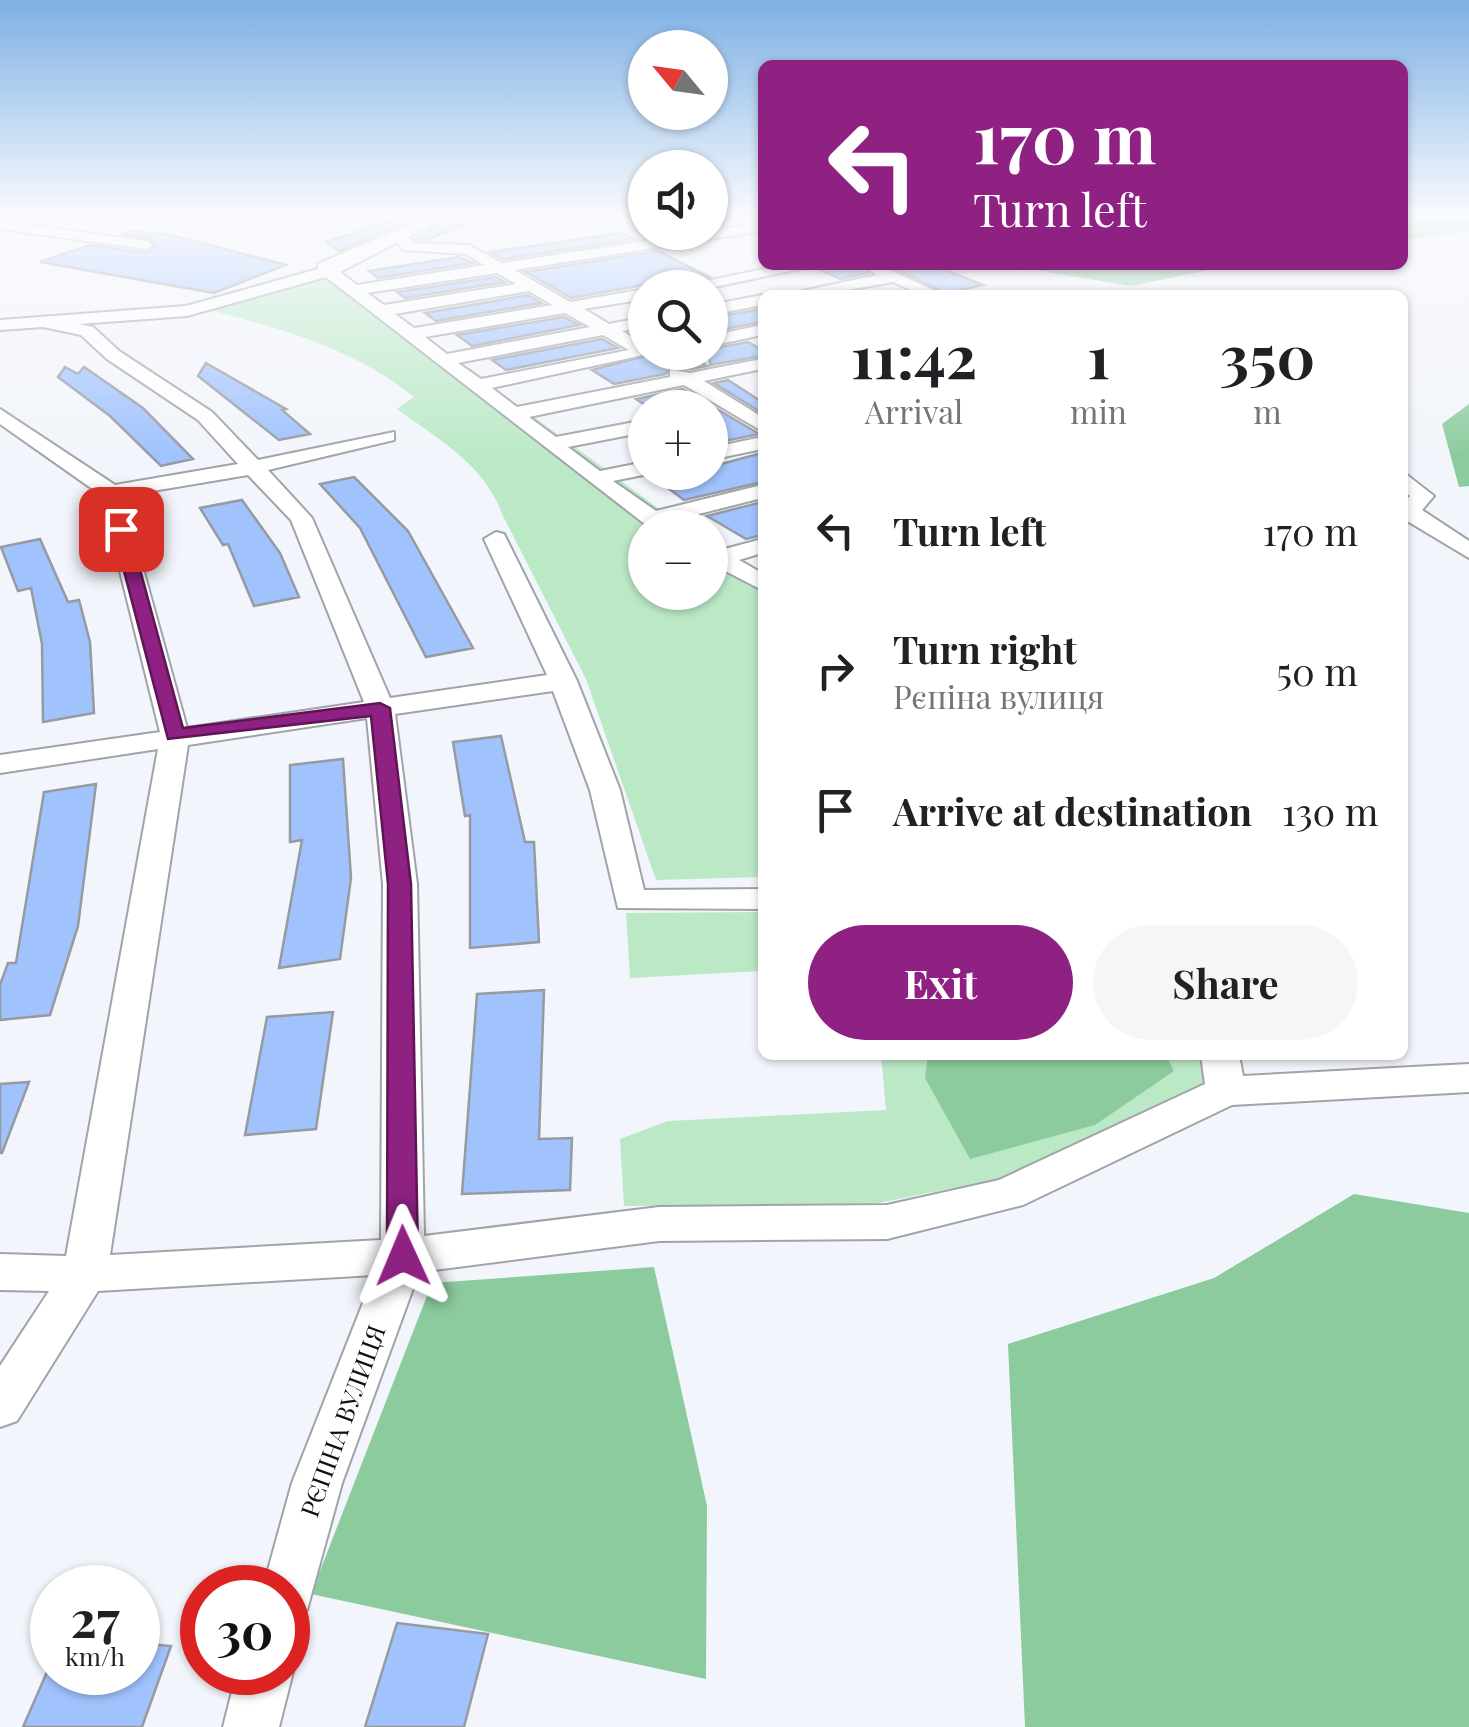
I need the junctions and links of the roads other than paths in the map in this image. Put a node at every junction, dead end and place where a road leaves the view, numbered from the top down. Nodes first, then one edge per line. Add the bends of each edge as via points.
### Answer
1 (238, 297) edge
2 (362, 297) edge
3 (465, 297) edge
4 (552, 297) edge
5 (628, 297) edge
6 (758, 301) edge
7 (568, 307) junction
8 (728, 307) edge
9 (380, 311) junction
10 (44, 322) junction
11 (0, 325) edge
12 (628, 325) edge
13 (605, 329) junction
14 (758, 331) edge
15 (410, 334) junction
16 (728, 337) edge
17 (628, 342) edge
18 (628, 356) edge
19 (443, 360) junction
20 (758, 365) edge
21 (671, 370) edge
22 (686, 380) junction
23 (476, 386) junction
24 (758, 403) edge
25 (733, 409) junction
26 (728, 410) edge
27 (0, 414) edge
28 (513, 414) junction
29 (758, 423) edge
30 (628, 429) edge
31 (386, 436) dead end
32 (551, 444) junction
33 (758, 444) edge
34 (728, 450) edge
35 (250, 468) junction
36 (628, 471) edge
37 (596, 478) junction
38 (1408, 482) edge
39 (111, 492) junction
40 (758, 493) edge
41 (1408, 509) edge
42 (640, 510) edge
43 (704, 510) edge
44 (1408, 514) edge
45 (496, 539) dead end
46 (758, 547) edge
47 (1469, 551) edge
48 (728, 552) edge
49 (728, 563) edge
50 (758, 581) edge
51 (562, 681) junction
52 (380, 708) junction
53 (175, 735) junction
54 (0, 764) edge
55 (758, 899) edge
56 (1223, 1073) edge
57 (1469, 1078) edge
58 (403, 1256) junction
59 (0, 1272) edge
60 (86, 1274) junction
61 (0, 1406) edge
62 (295, 1565) edge
63 (259, 1695) edge
64 (250, 1727) edge

1 - 10 street via 187,311
2 - 9 street
3 - 9 street
4 - 7 street
5 - 7 street
6 - 8 street
7 - 13 street
7 - 15 street
9 - 15 street
10 - 11 street
10 - 35 street, РЄПІНА ВУЛИЦЯ via 87,332 205,416
12 - 13 street
13 - 17 street
13 - 19 street
14 - 16 street
15 - 19 street
18 - 23 street
19 - 23 street
20 - 22 street
21 - 22 street
22 - 25 street
22 - 28 street
23 - 28 street
24 - 25 street
25 - 26 street
25 - 29 street
27 - 39 street
28 - 32 street
30 - 32 street
31 - 35 street
32 - 37 street
33 - 34 street
35 - 39 street
35 - 52 street, РЄПІНА ВУЛИЦЯ via 302,518
36 - 37 street
37 - 42 street
38 - 41 street via 1423,496
39 - 53 street
40 - 43 street
44 - 47 street
45 - 51 street
46 - 48 street
49 - 50 street
51 - 52 street
51 - 55 street via 605,790 630,900
52 - 53 street
52 - 58 street, РЄПІНА ВУЛИЦЯ via 400,884
53 - 54 street
53 - 60 street
56 - 57 street
56 - 58 street via 1008,1194 886,1222 659,1224
58 - 60 street
58 - 62 street, РЄПІНА ВУЛИЦЯ via 317,1483
59 - 60 street
60 - 61 street
63 - 64 street

